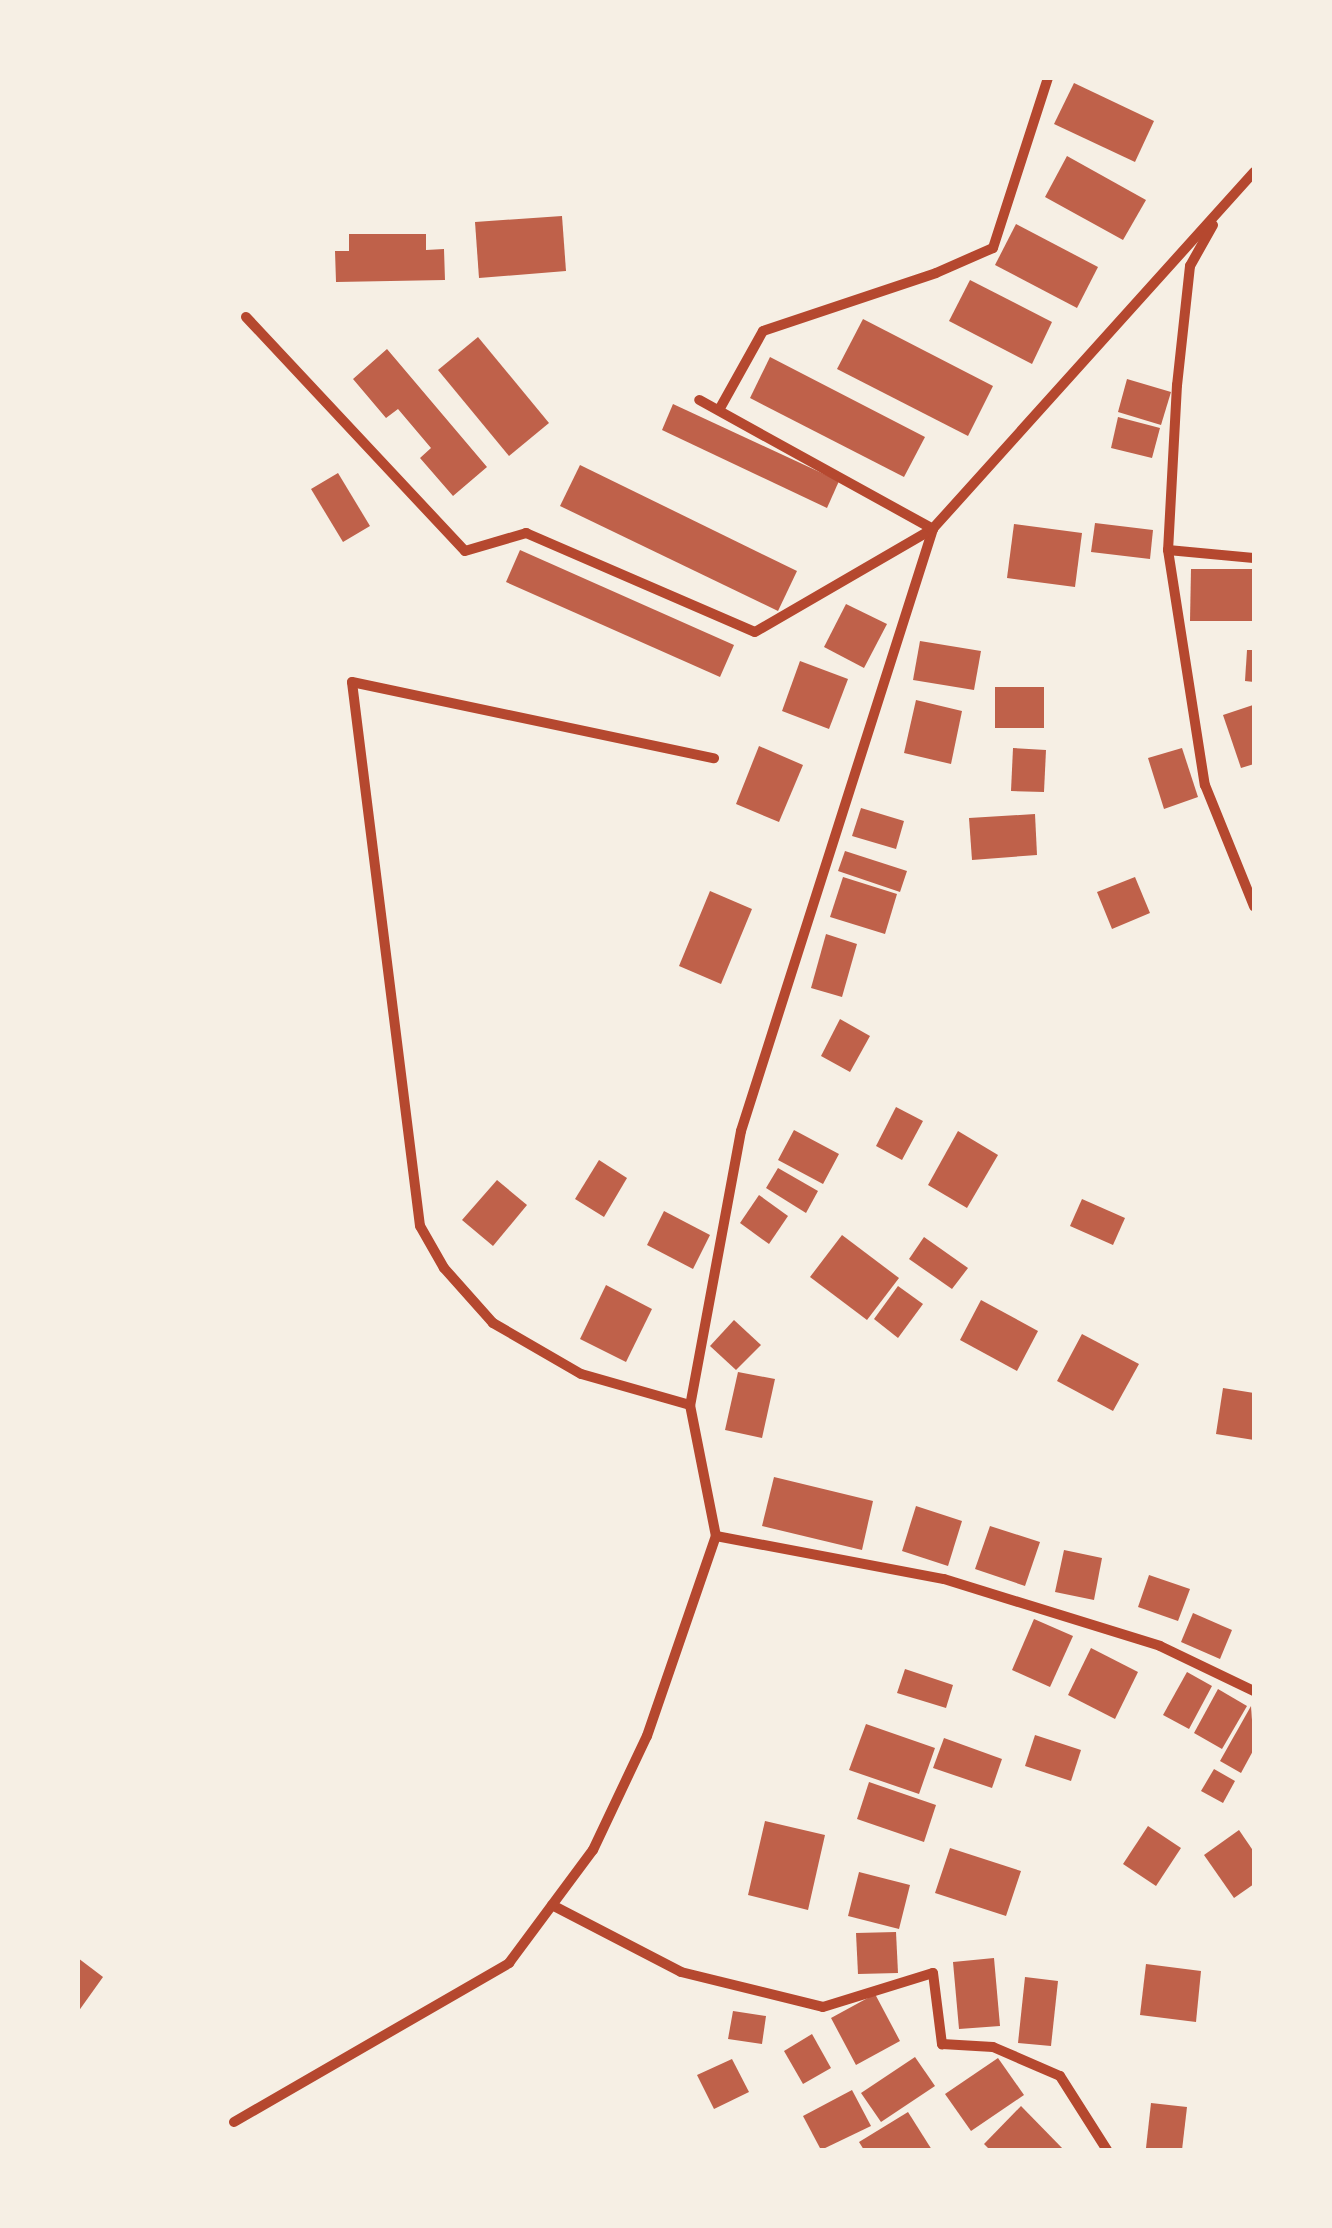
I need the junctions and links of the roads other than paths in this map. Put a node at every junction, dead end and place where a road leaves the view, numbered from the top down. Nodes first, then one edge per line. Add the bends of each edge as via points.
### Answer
1 (1048, 78) edge
2 (1254, 172) edge
3 (1224, 206) junction
4 (246, 318) dead end
5 (699, 400) dead end
6 (719, 410) junction
7 (933, 530) junction
8 (1168, 550) junction
9 (1254, 558) edge
10 (714, 758) dead end
11 (1254, 906) edge
12 (690, 1405) junction
13 (716, 1536) junction
14 (1254, 1691) edge
15 (552, 1905) junction
16 (234, 2122) dead end
17 (1108, 2150) edge

1 - 6 street via 993,248 763,331
2 - 3 street
3 - 7 street
3 - 8 street via 1190,266
4 - 7 street via 465,551 526,533 755,632
5 - 6 street
6 - 7 street
7 - 12 street via 741,1131
8 - 9 street
8 - 11 street via 1205,785
10 - 12 street via 352,682 420,1226 444,1268 493,1323 581,1374
12 - 13 street
13 - 14 street via 944,1579 1160,1646
13 - 15 street via 647,1736 593,1850
15 - 16 street via 510,1963
15 - 17 street via 681,1972 823,2008 933,1973 942,2044 993,2046 1060,2076

